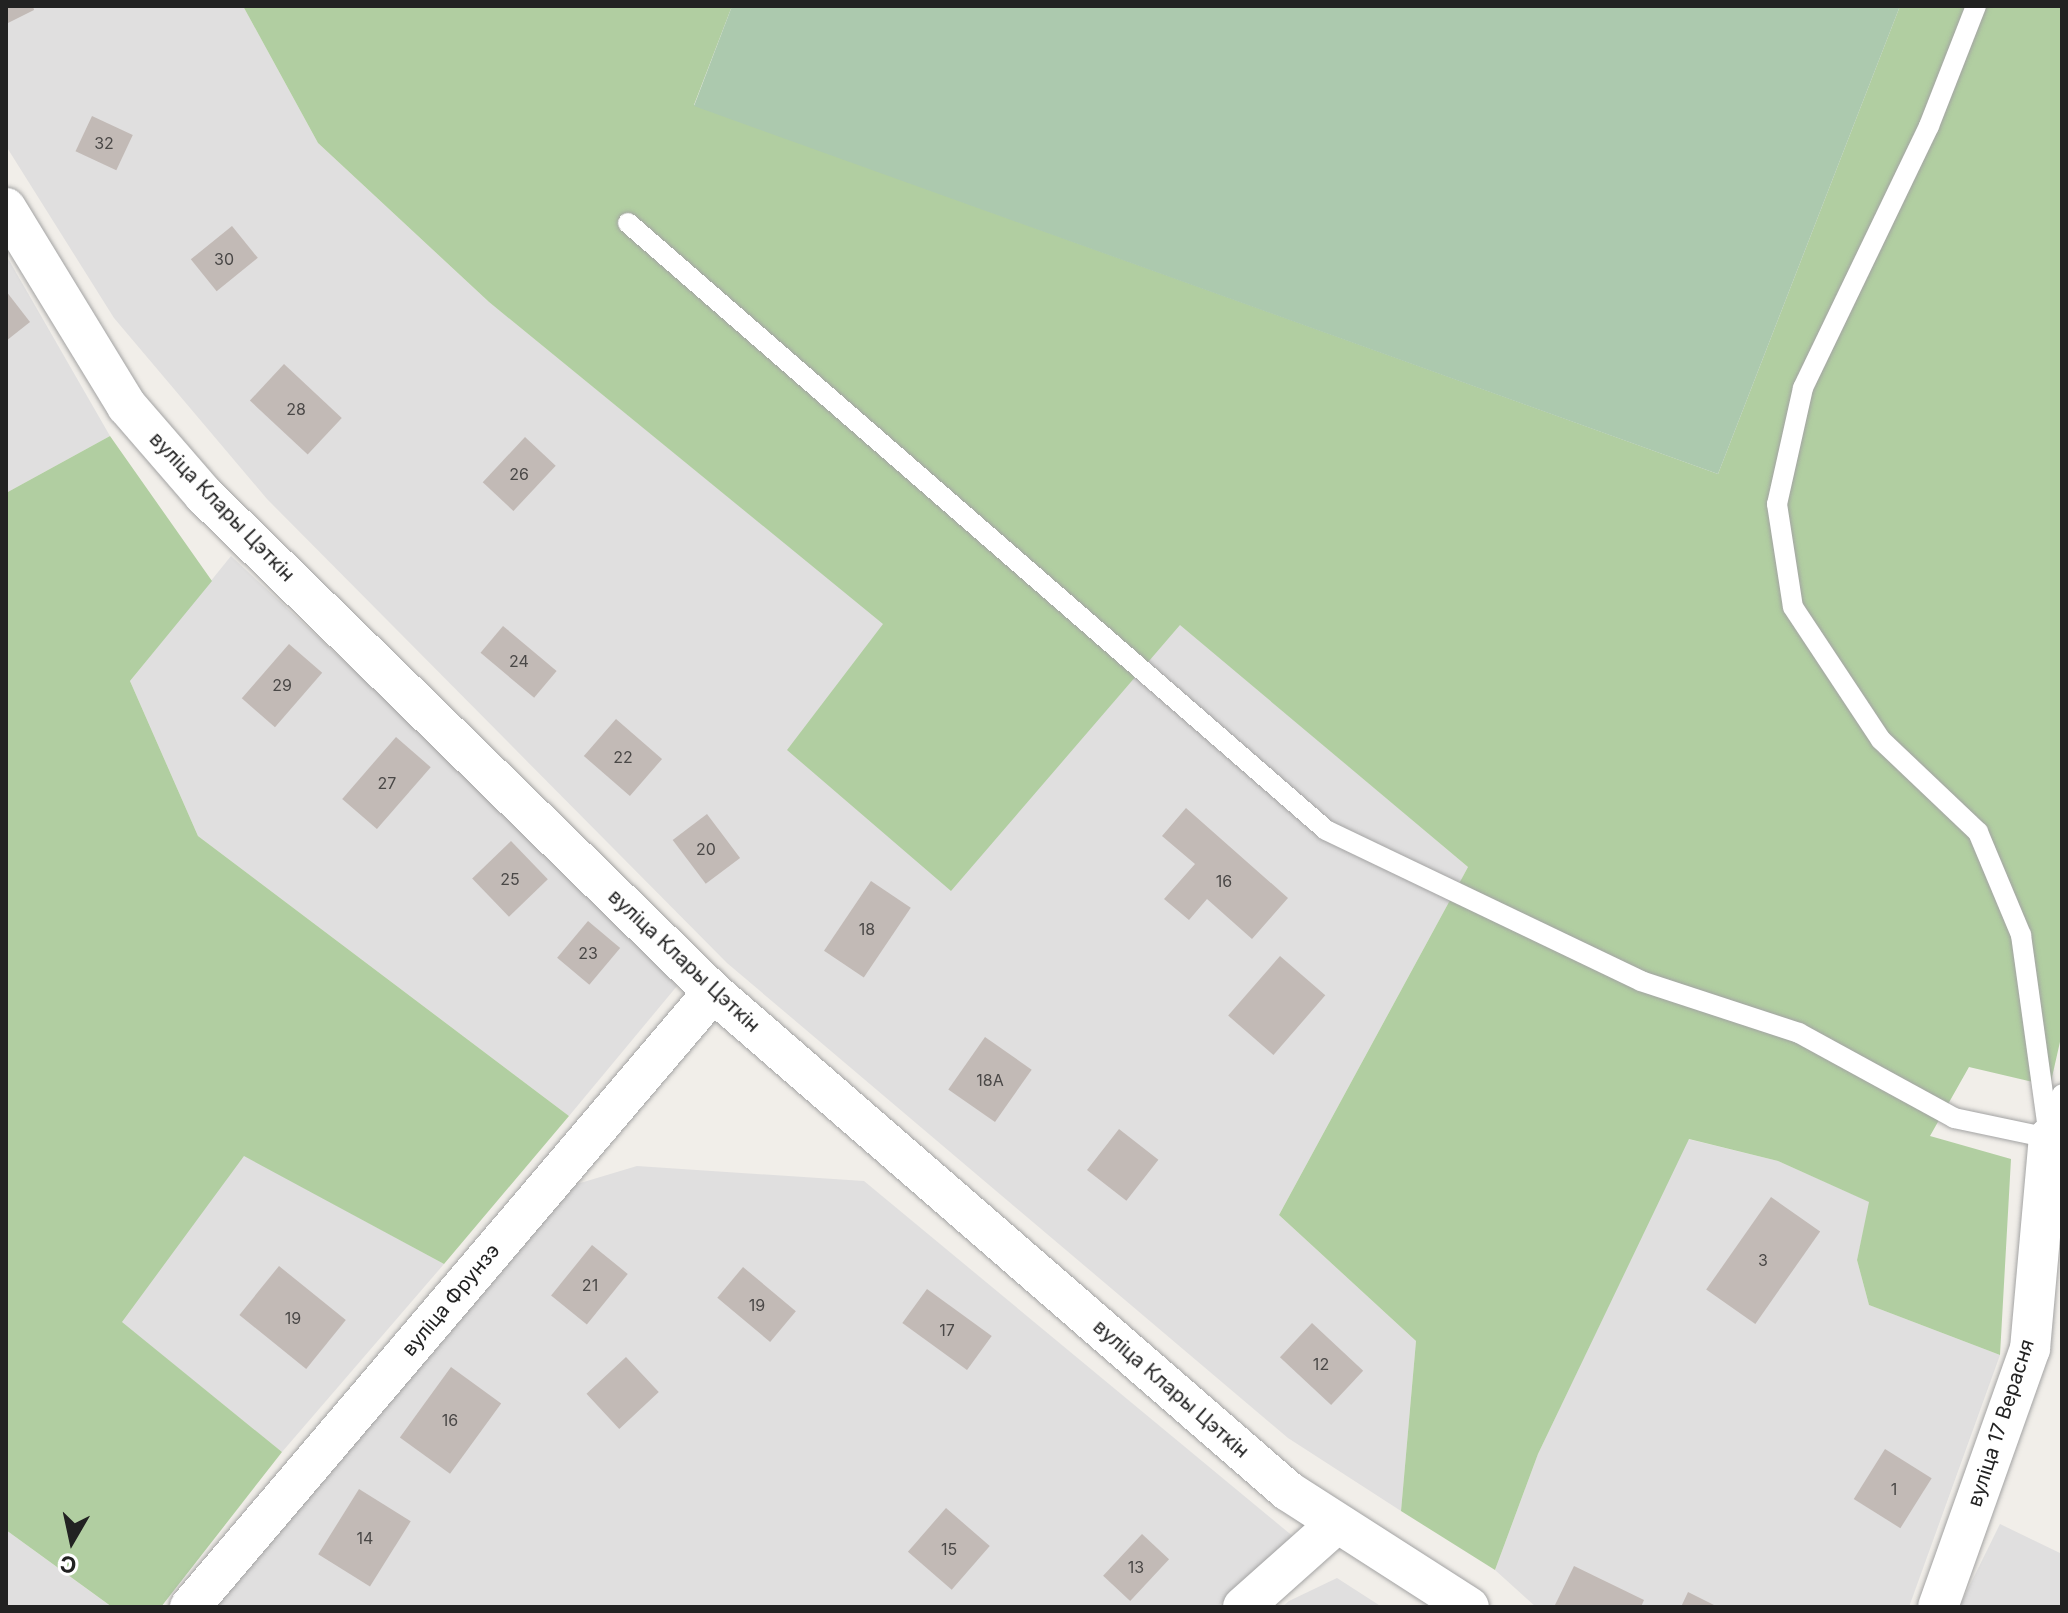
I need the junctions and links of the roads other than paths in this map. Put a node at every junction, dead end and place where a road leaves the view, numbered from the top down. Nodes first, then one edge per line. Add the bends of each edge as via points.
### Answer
1 (1976, 6) edge
2 (6, 208) edge
3 (628, 223) dead end
4 (713, 992) junction
5 (2062, 1095) edge
6 (2056, 1141) edge
7 (1335, 1525) junction
8 (190, 1607) edge
9 (1243, 1607) edge
10 (1469, 1607) edge
11 (1938, 1607) edge

1 - 6 lane via 1929,126 1803,388 1777,504 1793,607 1881,740 1978,832 2021,935
2 - 4 street, вуліца Клары Цэткін via 127,406 204,495
3 - 6 lane via 1326,830 1641,981 1799,1033 1954,1118
4 - 7 street, вуліца Клары Цэткін via 1288,1491
4 - 8 street, вуліца Фрунзэ
5 - 6 lane
6 - 11 street, вуліца 17 Верасня via 2030,1349
7 - 9 street
7 - 10 street, вуліца Клары Цэткін

